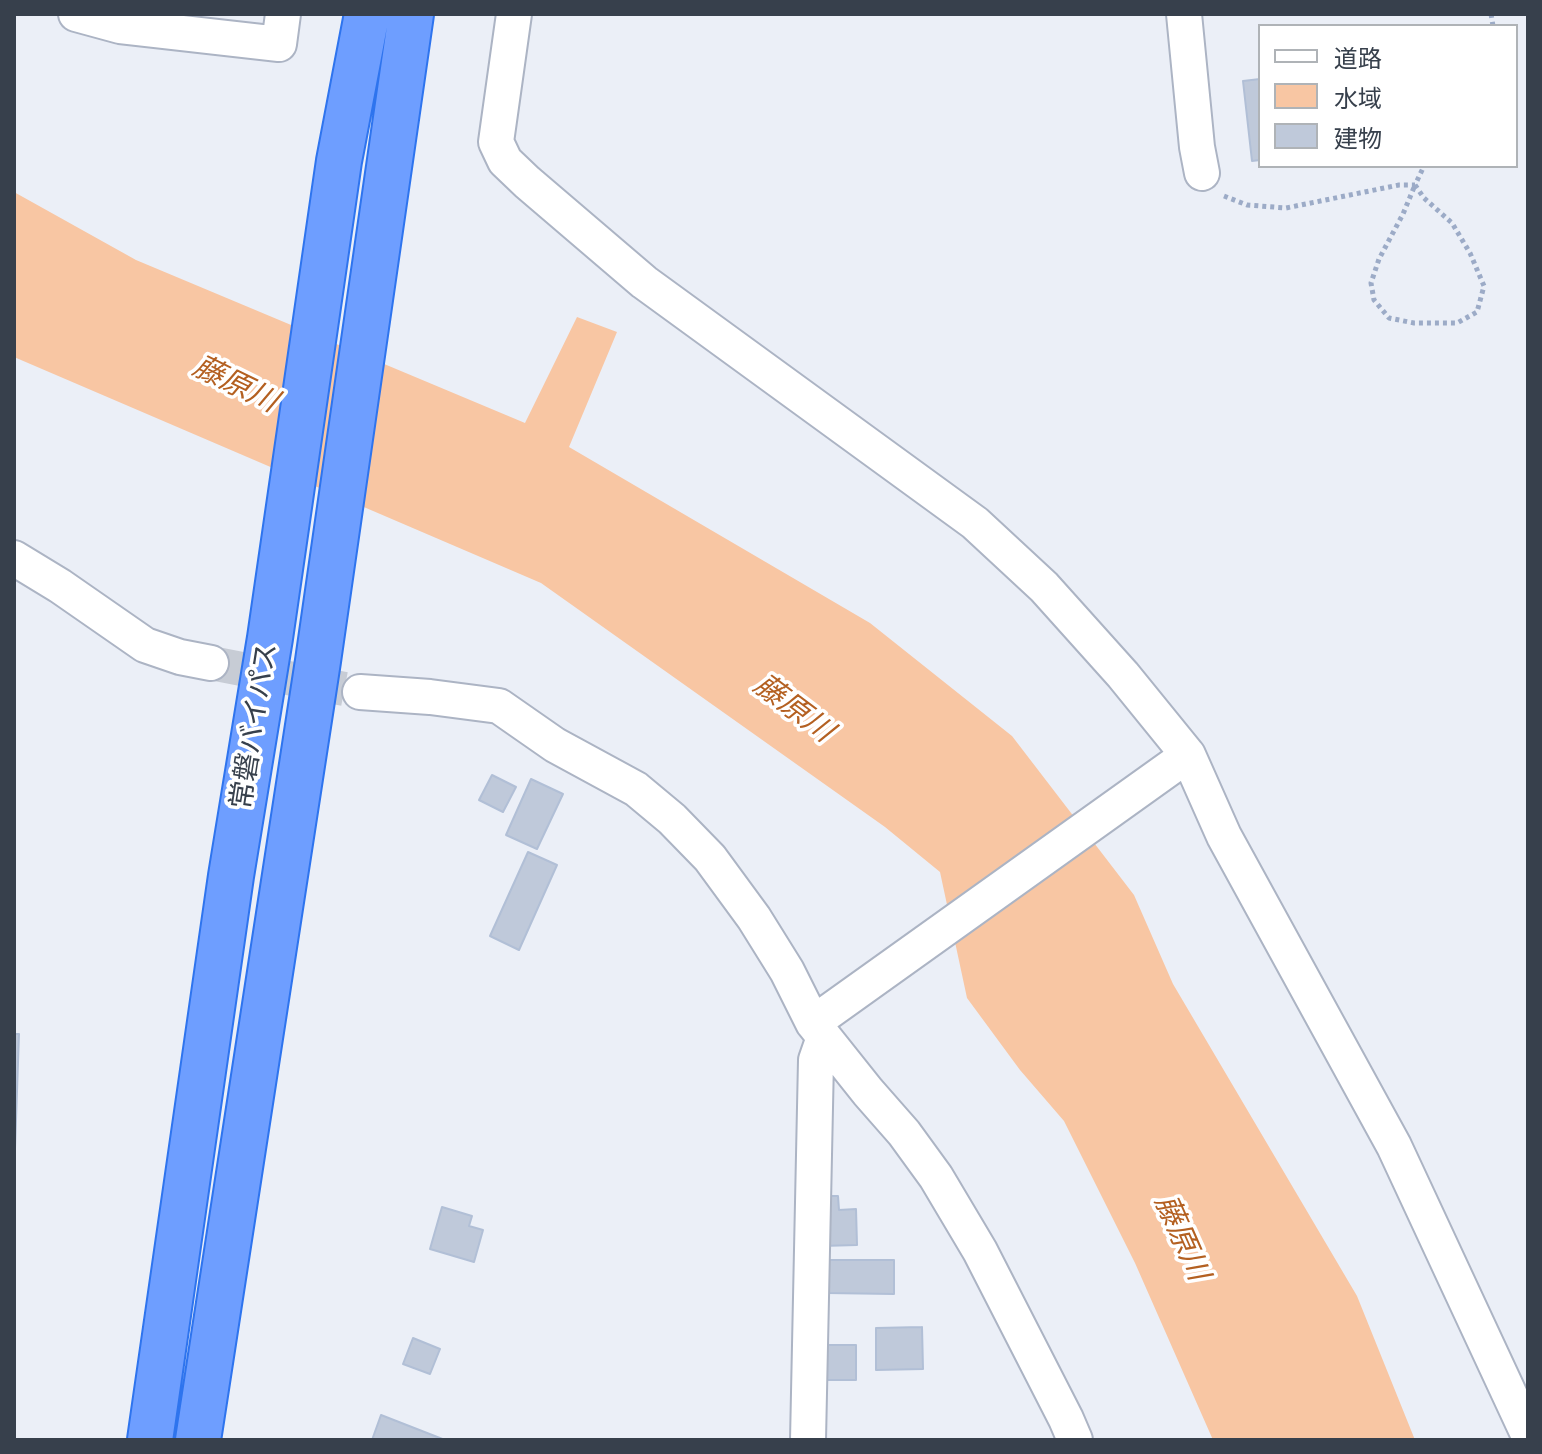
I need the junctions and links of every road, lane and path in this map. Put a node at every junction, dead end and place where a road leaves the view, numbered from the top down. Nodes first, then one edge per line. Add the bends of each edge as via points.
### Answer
1 (76, 14) edge
2 (283, 14) edge
3 (367, 14) edge
4 (411, 14) edge
5 (514, 14) edge
6 (1184, 14) edge
7 (1423, 168) edge
8 (1202, 173) joint
9 (1415, 185) junction
10 (14, 558) edge
11 (211, 663) tunnel mouth
12 (360, 692) tunnel mouth
13 (1188, 755) junction
14 (819, 1030) junction
15 (1528, 1434) edge
16 (150, 1440) edge
17 (198, 1440) edge
18 (808, 1440) edge
19 (1075, 1440) edge

1 - 2 street via 120,26 279,44
3 - 16 highway, 常磐バイパス via 339,161
4 - 17 highway, 常磐バイパス
5 - 13 street via 496,142 505,161 644,282 975,523 1044,587
6 - 8 street
7 - 9 path
8 - 9 path via 1218,194 1247,205 1286,208
9 - 9 path via 1452,223 1484,286 1477,312 1457,323 1389,318 1374,300 1371,283 1379,259
10 - 11 street via 145,645
12 - 14 street via 499,706 555,745 636,789 710,858 771,944
13 - 14 street
13 - 15 street via 1224,836 1394,1146
14 - 18 street
14 - 19 street via 936,1177 980,1251

